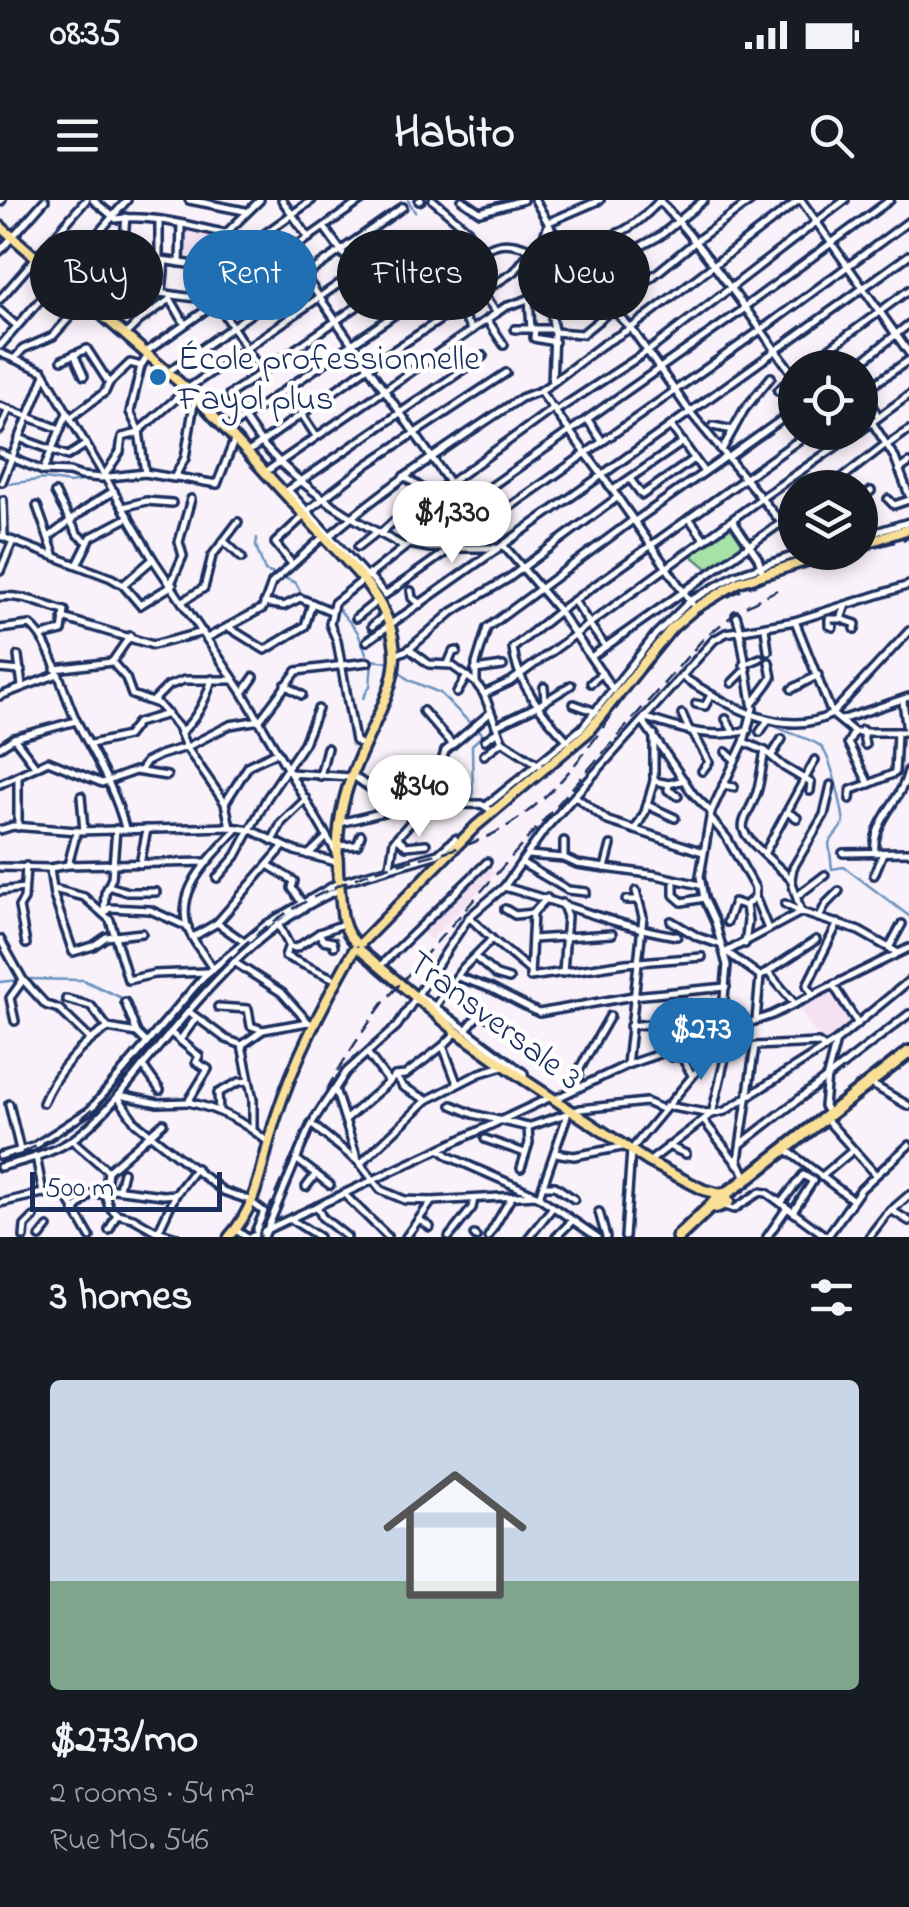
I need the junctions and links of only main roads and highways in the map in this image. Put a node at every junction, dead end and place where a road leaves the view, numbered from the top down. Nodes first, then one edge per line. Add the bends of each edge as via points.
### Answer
1 (0, 226) edge
2 (909, 526) edge
3 (878, 535) edge
4 (778, 564) edge
5 (778, 570) edge
6 (357, 946) junction
7 (907, 1058) edge
8 (828, 1117) junction
9 (748, 1181) junction
10 (720, 1201) junction
11 (240, 1236) edge
12 (681, 1237) edge

1 - 6 main road, Transversale 3 via 191,392 366,576 387,614 396,654 389,693 351,776 336,853 343,924
2 - 3 main road
4 - 6 main road via 691,602 570,743 487,807
5 - 6 main road via 739,582 672,628 587,733 476,826
6 - 10 main road, Transversale 3 via 570,1114
6 - 11 main road via 291,1085
6 - 11 main road via 311,1023
7 - 8 highway
7 - 8 highway
8 - 9 highway
8 - 9 highway
9 - 10 highway
10 - 12 highway

